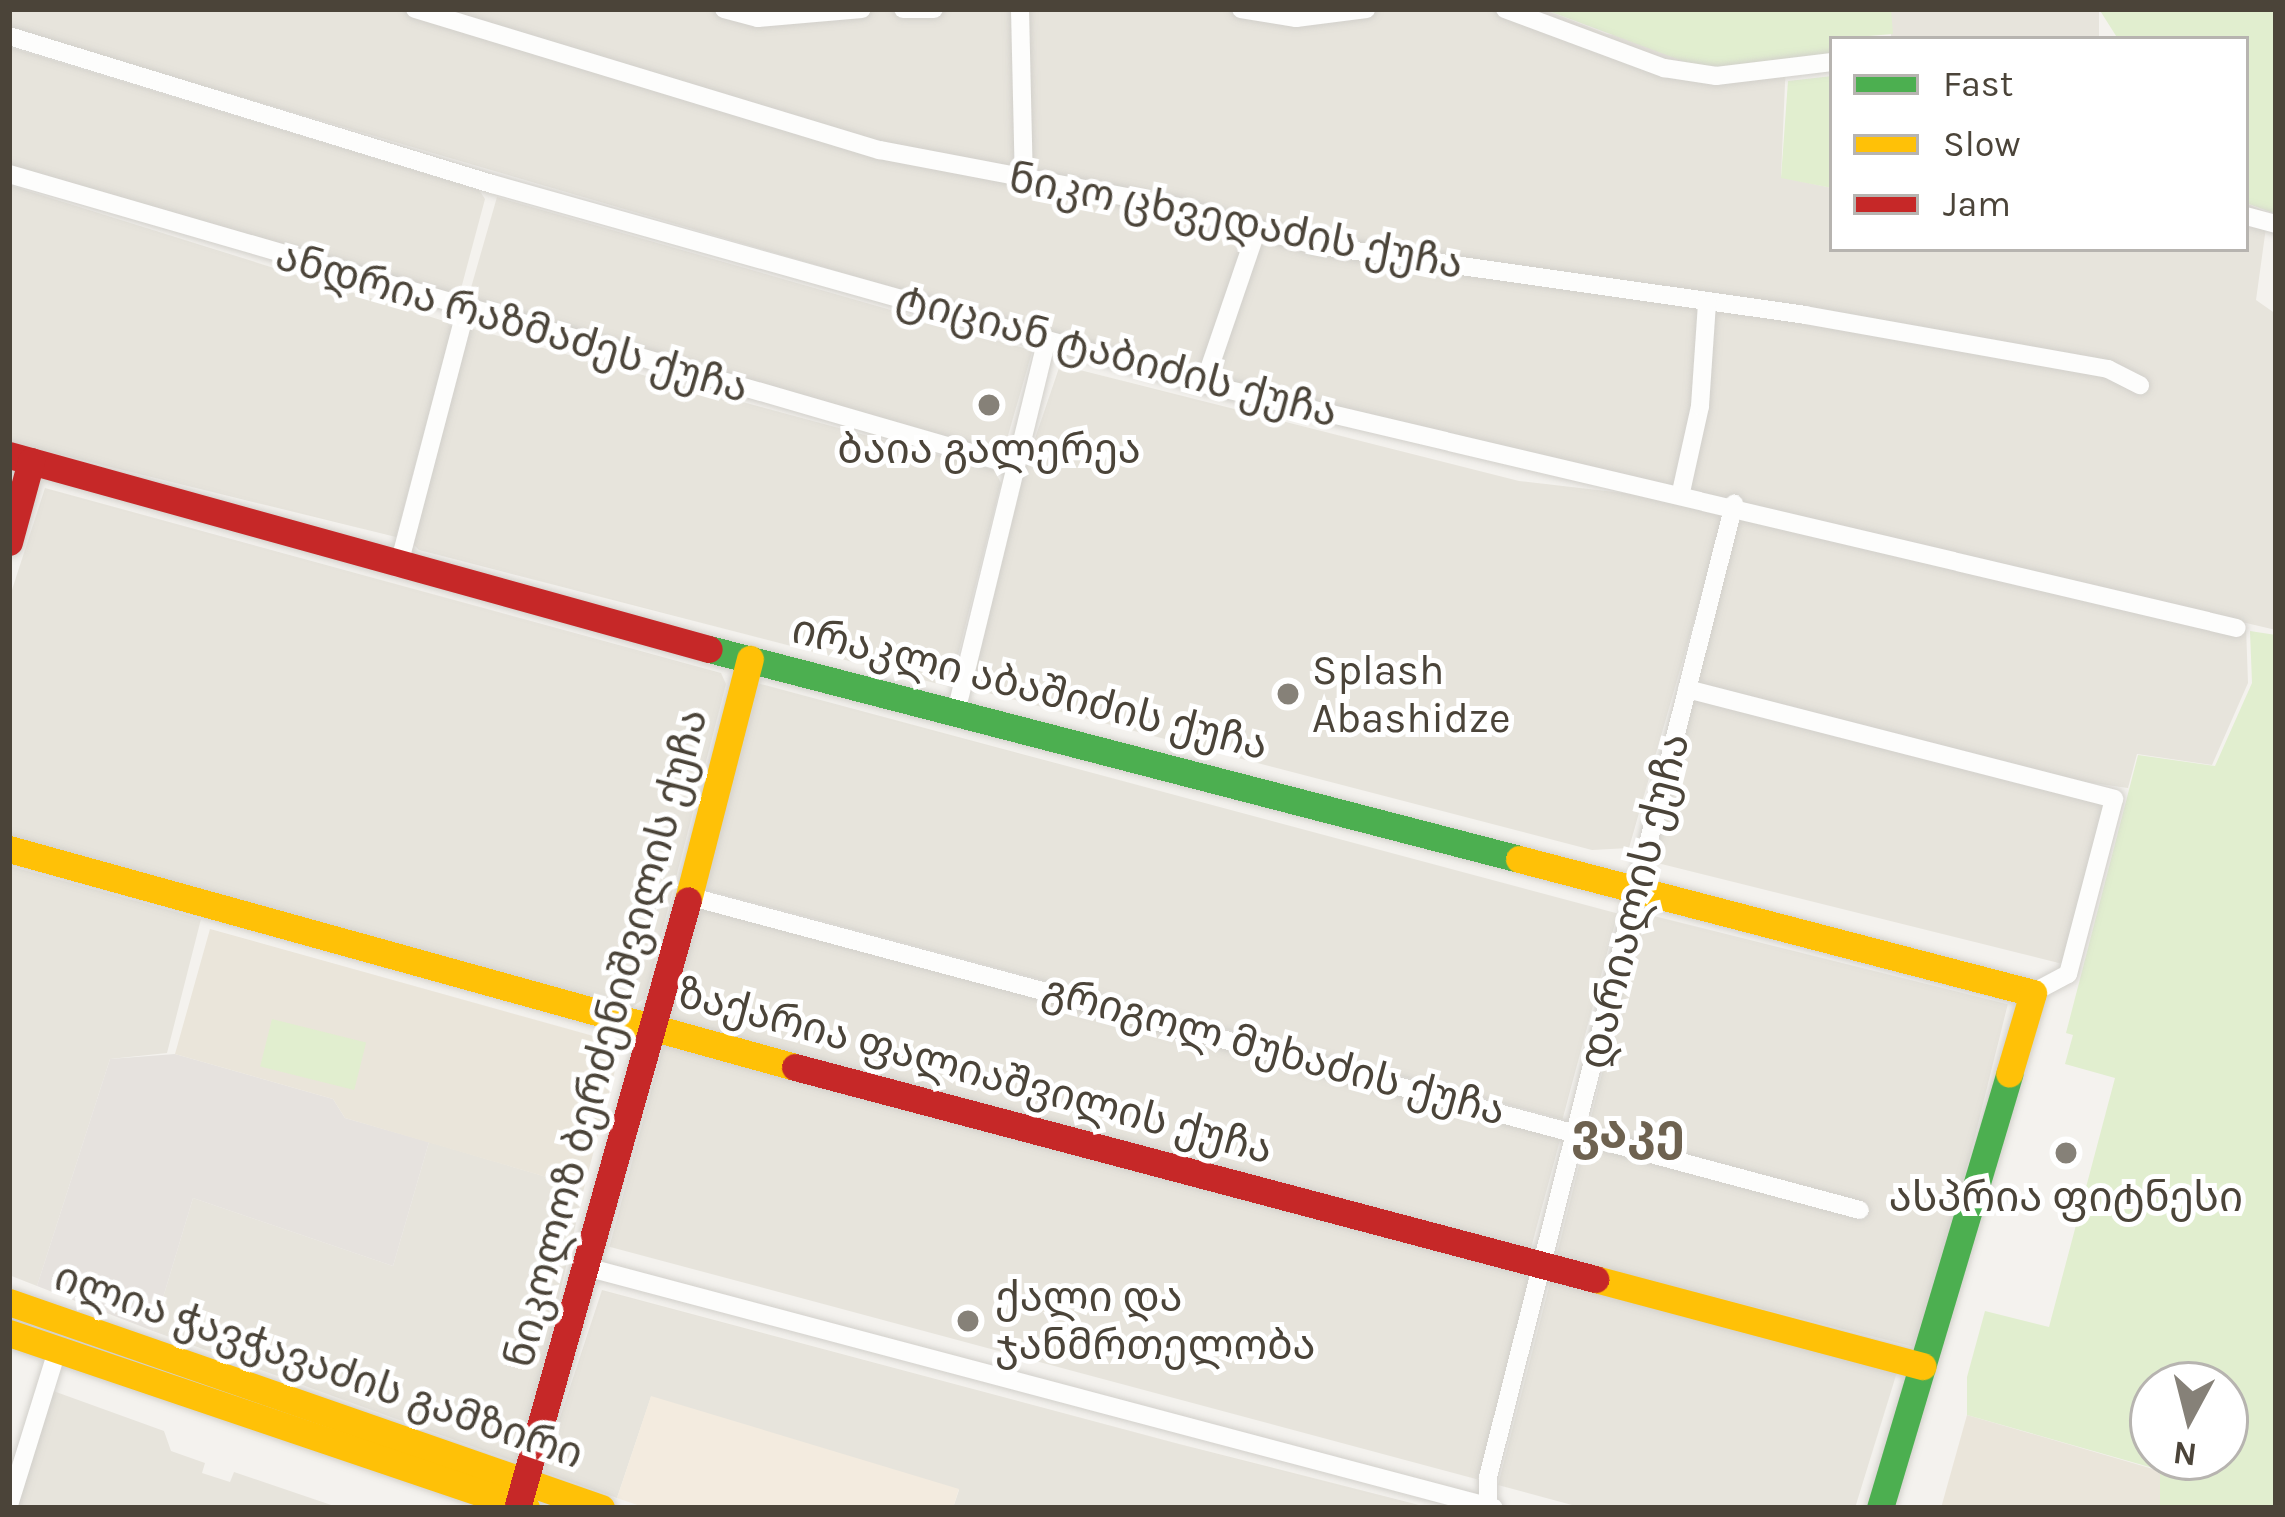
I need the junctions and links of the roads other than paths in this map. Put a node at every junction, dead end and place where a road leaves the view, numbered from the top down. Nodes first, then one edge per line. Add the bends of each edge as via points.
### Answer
1 (415, 9) edge
2 (724, 9) edge
3 (862, 9) edge
4 (903, 9) edge
5 (934, 9) edge
6 (1020, 9) edge
7 (1241, 9) edge
8 (1366, 9) edge
9 (1505, 9) edge
10 (9, 36) edge
11 (1829, 62) edge
12 (9, 174) edge
13 (1024, 181) junction
14 (1257, 229) junction
15 (1707, 302) junction
16 (465, 312) junction
17 (1047, 340) junction
18 (1204, 384) junction
19 (2140, 385) dead end
20 (20, 458) edge
21 (1016, 466) junction
22 (1681, 492) junction
23 (1734, 504) junction
24 (9, 542) edge
25 (398, 568) junction
26 (2237, 628) dead end
27 (750, 659) junction
28 (1687, 689) junction
29 (956, 712) junction
30 (9, 849) edge
31 (1635, 887) junction
32 (688, 896) junction
33 (2033, 993) junction
34 (655, 1029) junction
35 (1578, 1130) junction
36 (1860, 1210) dead end
37 (586, 1267) junction
38 (1545, 1268) junction
39 (9, 1302) edge
40 (9, 1333) edge
41 (58, 1348) junction
42 (1923, 1366) junction
43 (524, 1499) edge
44 (9, 1505) edge
45 (1882, 1507) edge
46 (601, 1508) edge
47 (1490, 1508) edge

1 - 13 street, ნიკო ცხვედაძის ქუჩა via 880,150
2 - 3 street via 758,18
4 - 5 street
6 - 13 street
7 - 8 street via 1296,18
9 - 11 street via 1699,74
10 - 17 street, ტიციან ტაბიძის ქუჩა via 471,178
12 - 16 street, ანდრია რაზმაძეს ქუჩა
13 - 14 street, ნიკო ცხვედაძის ქუჩა via 1178,206
14 - 15 street, ნიკო ცხვედაძის ქუჩა via 1314,245
14 - 18 street
15 - 19 street, ნიკო ცხვედაძის ქუჩა via 2108,369
15 - 22 street via 1700,406
16 - 21 street, ანდრია რაზმაძეს ქუჩა
16 - 25 street
17 - 18 street, ტიციან ტაბიძის ქუჩა
17 - 21 street
18 - 22 street, ტიციან ტაბიძის ქუჩა
20 - 24 street
20 - 25 street, ირაკლი აბაშიძის ქუჩა
21 - 29 street
22 - 23 street, ტიციან ტაბიძის ქუჩა
23 - 26 street, ტიციან ტაბიძის ქუჩა
23 - 28 street, დარიალის ქუჩა
25 - 27 street, ირაკლი აბაშიძის ქუჩა
27 - 29 street, ირაკლი აბაშიძის ქუჩა
27 - 32 street, ნიკოლოზ ბერძენიშვილის ქუჩა
28 - 31 street, დარიალის ქუჩა
28 - 33 street via 2114,799 2068,974
29 - 31 street, ირაკლი აბაშიძის ქუჩა
30 - 34 street, ზაქარია ფალიაშვილის ქუჩა
31 - 33 street, ირაკლი აბაშიძის ქუჩა
31 - 35 street, დარიალის ქუჩა
32 - 34 street, ნიკოლოზ ბერძენიშვილის ქუჩა
32 - 35 street, გრიგოლ მუხაძის ქუჩა
33 - 42 street
34 - 37 street, ნიკოლოზ ბერძენიშვილის ქუჩა
34 - 38 street, ზაქარია ფალიაშვილის ქუჩა
35 - 36 street, გრიგოლ მუხაძის ქუჩა
35 - 38 street, დარიალის ქუჩა
37 - 43 street, ნიკოლოზ ბერძენიშვილის ქუჩა
37 - 47 street
38 - 42 street, ზაქარია ფალიაშვილის ქუჩა
38 - 47 street, დარიალის ქუჩა via 1488,1477
39 - 43 street, ილია ჭავჭავაძის გამზირი
40 - 41 street, ილია ჭავჭავაძის გამზირი
41 - 43 street, ილია ჭავჭავაძის გამზირი
41 - 44 street
42 - 45 street
43 - 46 street, ილია ჭავჭავაძის გამზირი

